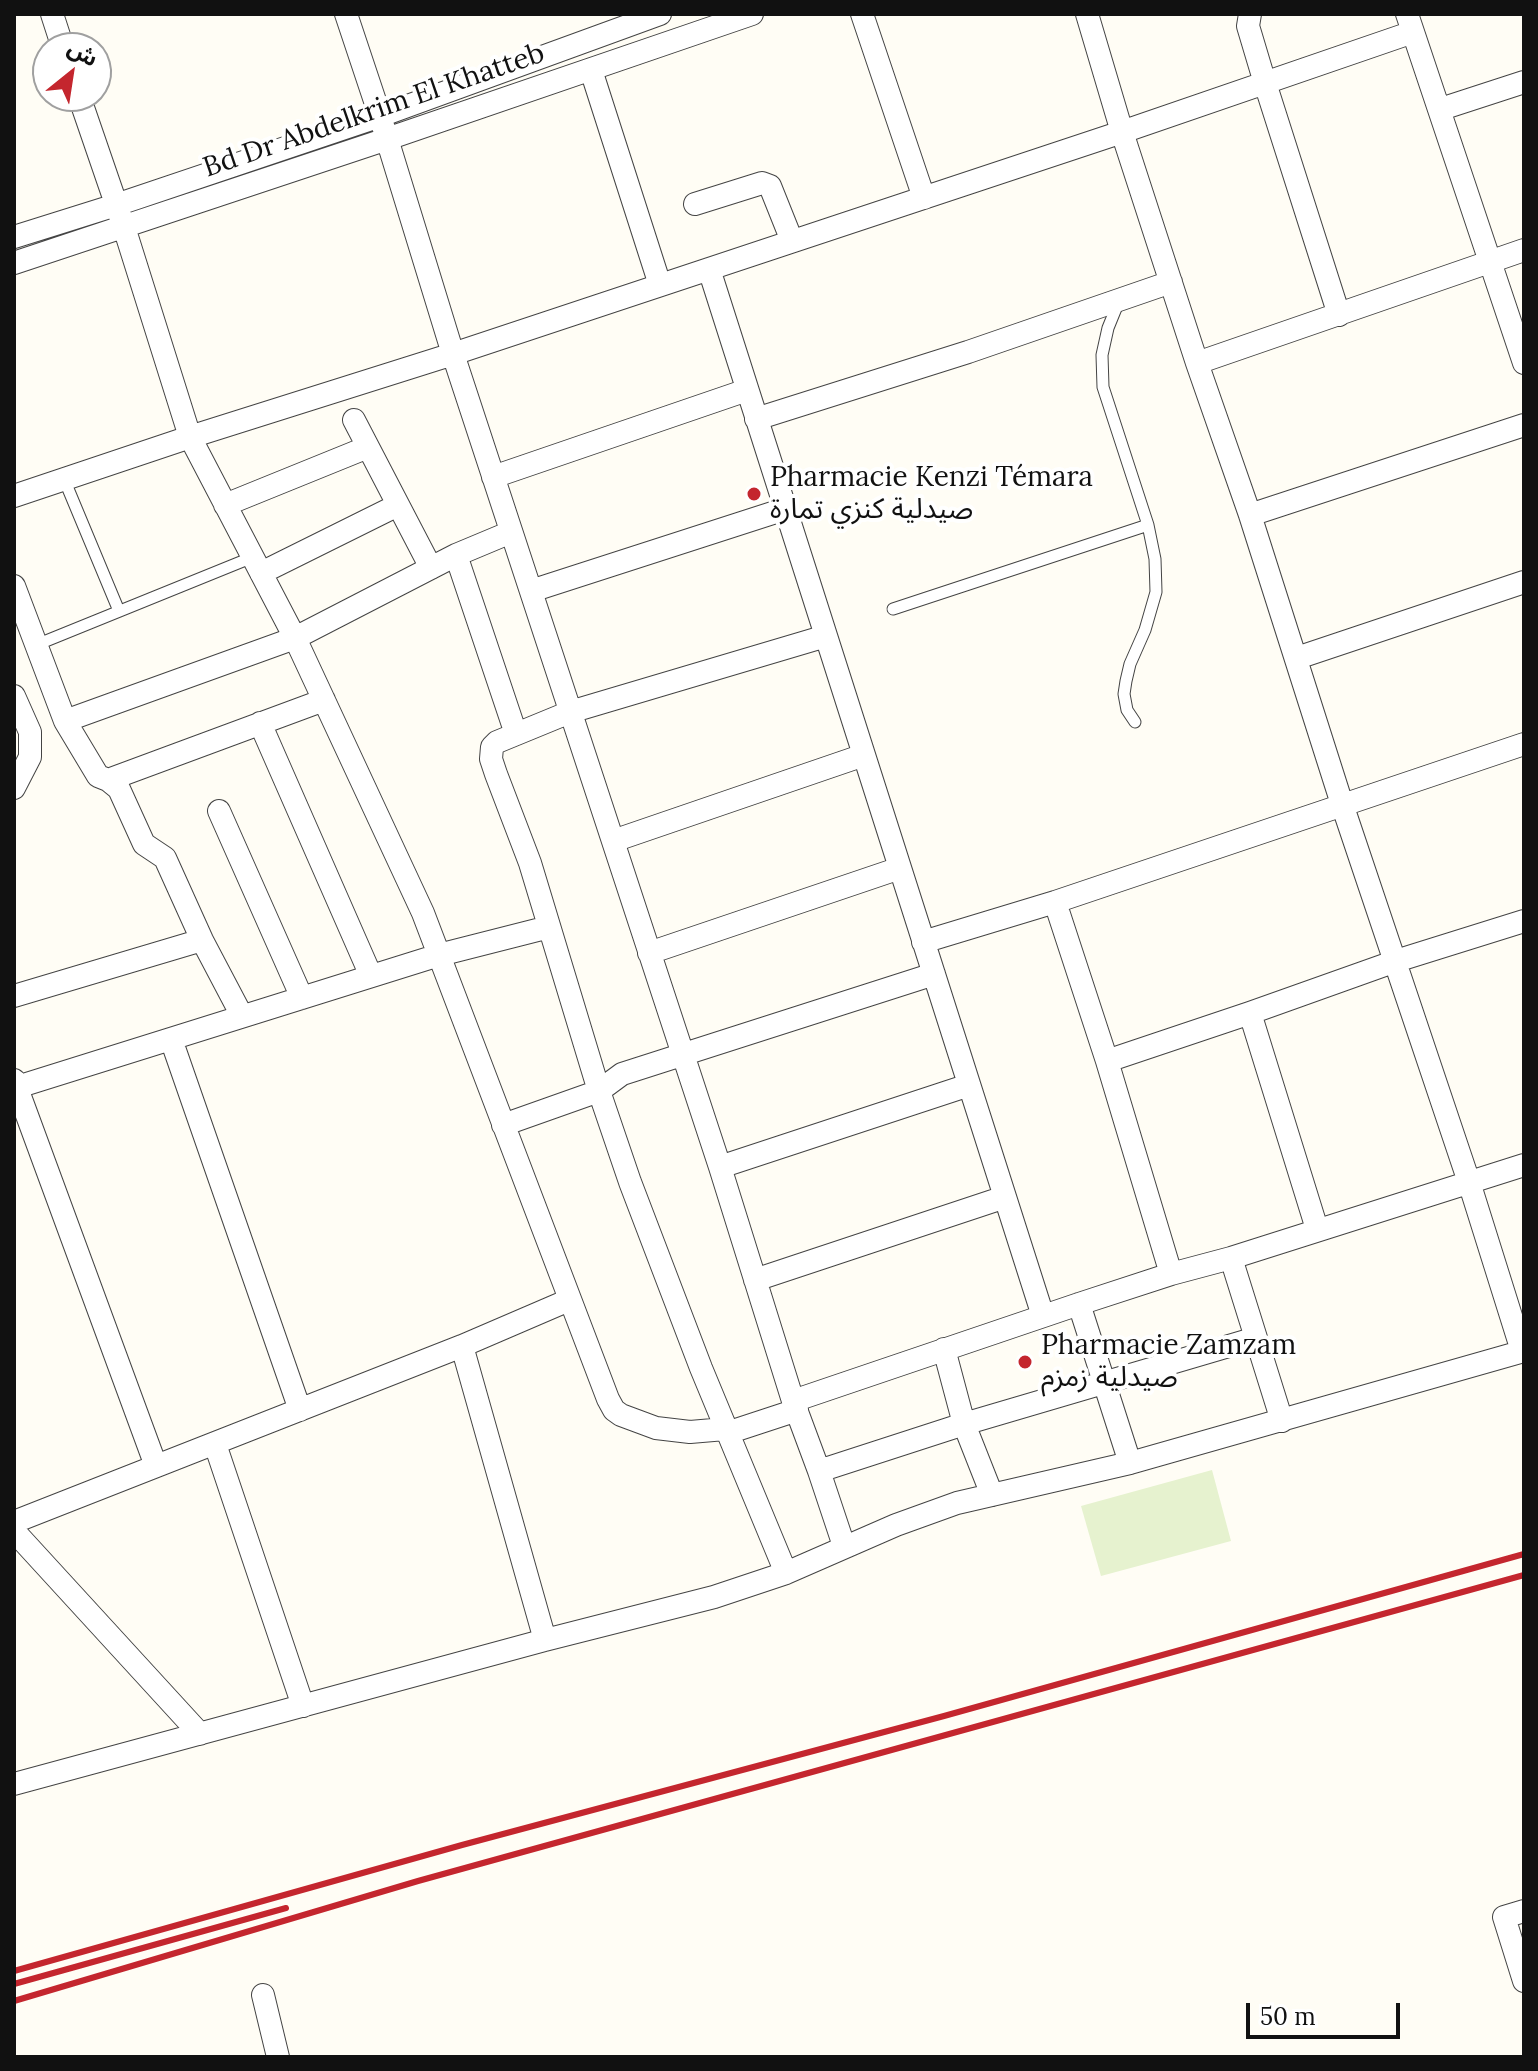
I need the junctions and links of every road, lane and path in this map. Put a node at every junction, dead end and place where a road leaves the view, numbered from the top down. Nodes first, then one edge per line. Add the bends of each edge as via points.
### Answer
1 (346, 14) edge
2 (660, 14) edge
3 (862, 14) edge
4 (1087, 14) edge
5 (1250, 14) edge
6 (749, 15) edge
7 (1410, 23) edge
8 (591, 70) junction
9 (1524, 82) edge
10 (1265, 83) junction
11 (1441, 109) junction
12 (84, 112) edge
13 (380, 116) junction
14 (1122, 132) junction
15 (387, 139) junction
16 (924, 198) junction
17 (695, 204) dead end
18 (120, 216) junction
19 (14, 237) edge
20 (792, 241) junction
21 (1524, 250) edge
22 (1490, 262) junction
23 (14, 263) edge
24 (709, 269) junction
25 (1171, 282) junction
26 (660, 285) junction
27 (1119, 300) junction
28 (1339, 315) junction
29 (453, 354) junction
30 (1197, 363) junction
31 (1524, 363) edge
32 (747, 390) junction
33 (756, 419) junction
34 (354, 420) dead end
35 (1524, 425) edge
36 (190, 437) junction
37 (368, 447) junction
38 (493, 477) junction
39 (64, 479) junction
40 (14, 496) edge
41 (225, 505) junction
42 (398, 505) junction
43 (785, 509) junction
44 (1250, 515) junction
45 (1148, 525) junction
46 (511, 532) junction
47 (456, 555) junction
48 (257, 565) junction
49 (431, 568) junction
50 (1524, 582) edge
51 (14, 586) edge
52 (531, 591) junction
53 (893, 609) dead end
54 (119, 611) junction
55 (826, 636) junction
56 (295, 638) junction
57 (36, 645) junction
58 (1297, 658) junction
59 (14, 696) edge
60 (324, 700) junction
61 (570, 712) junction
62 (65, 721) junction
63 (1135, 722) dead end
64 (260, 723) junction
65 (516, 734) junction
66 (1524, 744) edge
67 (864, 755) junction
68 (108, 780) junction
69 (14, 788) edge
70 (1342, 804) junction
71 (219, 811) dead end
72 (613, 841) junction
73 (900, 868) junction
74 (1055, 902) junction
75 (1524, 921) edge
76 (549, 927) junction
77 (202, 940) junction
78 (923, 942) junction
79 (649, 953) junction
80 (439, 955) junction
81 (1396, 961) junction
82 (934, 974) junction
83 (371, 976) junction
84 (14, 996) edge
85 (302, 998) junction
86 (1250, 1013) junction
87 (242, 1016) junction
88 (171, 1039) junction
89 (683, 1056) junction
90 (1107, 1061) junction
91 (15, 1085) edge
92 (969, 1085) junction
93 (599, 1091) junction
94 (503, 1125) junction
95 (1524, 1165) edge
96 (720, 1167) junction
97 (1469, 1182) junction
98 (1005, 1197) junction
99 (1317, 1229) junction
100 (1231, 1258) junction
101 (1171, 1274) junction
102 (755, 1280) junction
103 (569, 1300) junction
104 (1079, 1304) junction
105 (1043, 1316) junction
106 (1256, 1338) junction
107 (462, 1346) junction
108 (944, 1349) junction
109 (1523, 1351) edge
110 (1104, 1383) junction
111 (795, 1405) junction
112 (300, 1410) junction
113 (1282, 1421) junction
114 (964, 1424) junction
115 (726, 1431) junction
116 (215, 1444) junction
117 (1130, 1463) junction
118 (156, 1466) junction
119 (819, 1471) junction
120 (992, 1495) junction
121 (14, 1522) edge
122 (14, 1531) edge
123 (844, 1546) junction
124 (786, 1573) junction
125 (545, 1640) junction
126 (303, 1706) junction
127 (200, 1734) junction
128 (14, 1784) edge
129 (1524, 1911) edge
130 (1524, 1981) edge
131 (263, 1995) dead end
132 (278, 2057) edge

1 - 13 street
2 - 13 street
3 - 16 street
4 - 14 street
5 - 10 street via 1248,26
6 - 8 street, Bd Dr Abdelkrim El Khatteb
7 - 10 street
7 - 11 street
8 - 15 street, Bd Dr Abdelkrim El Khatteb
8 - 26 street
9 - 11 street
10 - 14 street
10 - 28 street
11 - 22 street
12 - 18 street
13 - 15 street
13 - 18 street
14 - 16 street
14 - 25 street
15 - 18 street, Bd Dr Abdelkrim El Khatteb
15 - 29 street
16 - 20 street
17 - 20 street via 762,183 770,186
18 - 19 street
18 - 23 street, Bd Dr Abdelkrim El Khatteb
18 - 36 street
20 - 24 street
21 - 22 street
22 - 28 street
22 - 31 street
24 - 26 street
24 - 32 street
25 - 27 street
25 - 30 street
26 - 29 street
27 - 33 street
27 - 45 lane via 1102,355 1103,387
28 - 30 street
29 - 36 street
29 - 38 street
30 - 44 street
32 - 33 street
32 - 38 street
33 - 43 street
34 - 37 street
35 - 44 street
36 - 39 street
36 - 41 street
37 - 41 street
37 - 42 street
38 - 46 street
39 - 40 street
39 - 54 lane
41 - 48 street
42 - 48 street
42 - 49 street
43 - 52 street
43 - 55 street
44 - 58 street
45 - 53 lane
45 - 63 lane via 1156,592 1124,694
46 - 47 street
46 - 52 street
47 - 49 street
47 - 65 street
48 - 54 lane
48 - 56 street
49 - 56 street
50 - 58 street
51 - 57 street
52 - 61 street
54 - 57 lane
55 - 61 street
55 - 67 street
56 - 60 street
56 - 62 street
57 - 62 street
58 - 70 street
59 - 69 street via 30,732 30,757
60 - 64 street
60 - 80 street
61 - 65 street
61 - 72 street
62 - 68 street via 98,776
64 - 68 street
64 - 83 street
65 - 76 street via 497,742 491,759
66 - 70 street
67 - 72 street
67 - 73 street
68 - 77 street via 119,789 144,844 165,858
70 - 74 street
70 - 81 street
71 - 85 street
72 - 79 street
73 - 78 street
73 - 79 street
74 - 78 street
74 - 90 street
75 - 81 street
76 - 80 street
76 - 93 street
77 - 84 street
77 - 87 street
78 - 82 street
79 - 89 street
80 - 83 street
80 - 94 street
81 - 86 street
81 - 97 street
82 - 89 street
82 - 92 street
83 - 85 street
85 - 87 street
86 - 90 street
86 - 99 street
87 - 88 street
88 - 91 street
88 - 112 street
89 - 93 street via 622,1074
89 - 96 street
90 - 101 street
91 - 118 street
92 - 96 street
92 - 98 street
93 - 94 street
93 - 115 street
94 - 103 street
95 - 97 street
96 - 102 street
97 - 99 street
97 - 109 street
98 - 102 street
98 - 105 street
99 - 100 street
100 - 101 street
100 - 106 street
101 - 104 street
102 - 111 street
103 - 107 street
103 - 115 street via 614,1410 656,1428
104 - 105 street
104 - 110 street
105 - 108 street
106 - 110 street
106 - 113 street
107 - 112 street
107 - 125 street
108 - 111 street
108 - 114 street
109 - 113 street
110 - 114 street
110 - 117 street
111 - 115 street
111 - 119 street
112 - 116 street
113 - 117 street
114 - 119 street
114 - 120 street
115 - 124 street
116 - 118 street
116 - 126 street
117 - 120 street
118 - 121 street
119 - 123 street
120 - 123 street
122 - 127 street
123 - 124 street
124 - 125 street
125 - 126 street
126 - 127 street
127 - 128 street
129 - 130 street via 1504,1917
131 - 132 street

